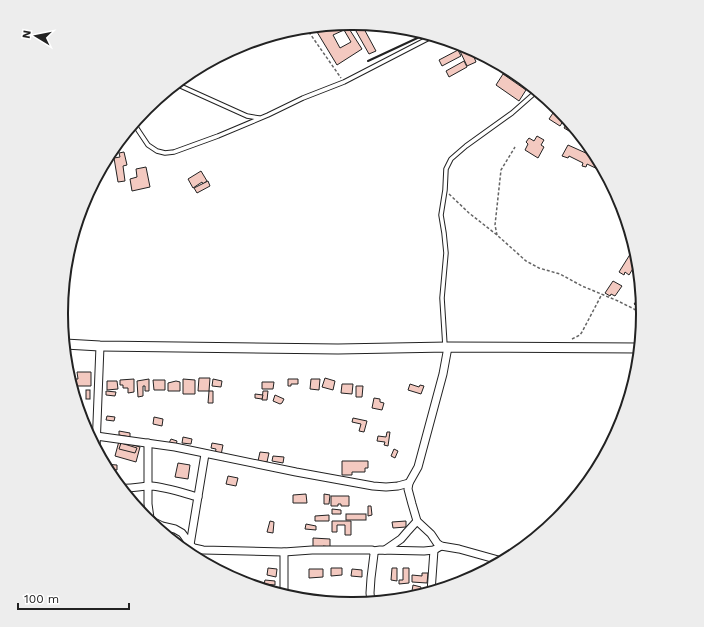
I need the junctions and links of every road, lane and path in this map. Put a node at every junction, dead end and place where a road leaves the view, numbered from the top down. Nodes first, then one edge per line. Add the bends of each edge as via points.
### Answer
1 (309, 33) edge
2 (425, 40) edge
3 (344, 82) junction
4 (182, 87) edge
5 (533, 95) edge
6 (260, 118) junction
7 (137, 129) edge
8 (515, 148) dead end
9 (445, 190) junction
10 (497, 235) junction
11 (602, 294) junction
12 (636, 310) edge
13 (566, 341) dead end
14 (70, 344) edge
15 (100, 346) junction
16 (446, 347) junction
17 (633, 348) edge
18 (94, 429) edge
19 (97, 437) edge
20 (148, 444) junction
21 (205, 454) junction
22 (408, 483) junction
23 (149, 486) junction
24 (129, 488) edge
25 (198, 497) junction
26 (149, 511) edge
27 (417, 521) junction
28 (164, 526) edge
29 (187, 544) edge
30 (189, 545) edge
31 (193, 548) edge
32 (437, 548) junction
33 (385, 550) junction
34 (373, 551) junction
35 (284, 552) junction
36 (494, 559) edge
37 (432, 585) edge
38 (284, 588) edge
39 (370, 596) edge

1 - 3 path
2 - 3 lane
3 - 6 lane
4 - 6 lane via 247,116
5 - 9 lane via 451,159 446,169
6 - 7 lane via 184,149 164,153 148,145
8 - 10 path via 501,170 495,225
9 - 10 path
9 - 16 lane via 441,215 446,253 442,298
10 - 11 path via 532,265 560,274
11 - 12 path
11 - 13 path via 582,332
14 - 15 street
15 - 16 street via 338,349
15 - 18 street
16 - 17 street
16 - 22 street via 443,374 418,467
19 - 20 street
20 - 21 street
20 - 23 street
21 - 22 street via 373,486 398,486
21 - 25 street
22 - 27 street
23 - 24 street
23 - 25 street
23 - 26 street
25 - 30 street
27 - 32 street via 431,534
27 - 33 street via 401,539
28 - 29 street via 182,533
31 - 35 street
32 - 33 street via 424,551
32 - 36 street via 458,549
32 - 37 street
33 - 34 street
34 - 35 street via 360,549
34 - 39 street
35 - 38 street

